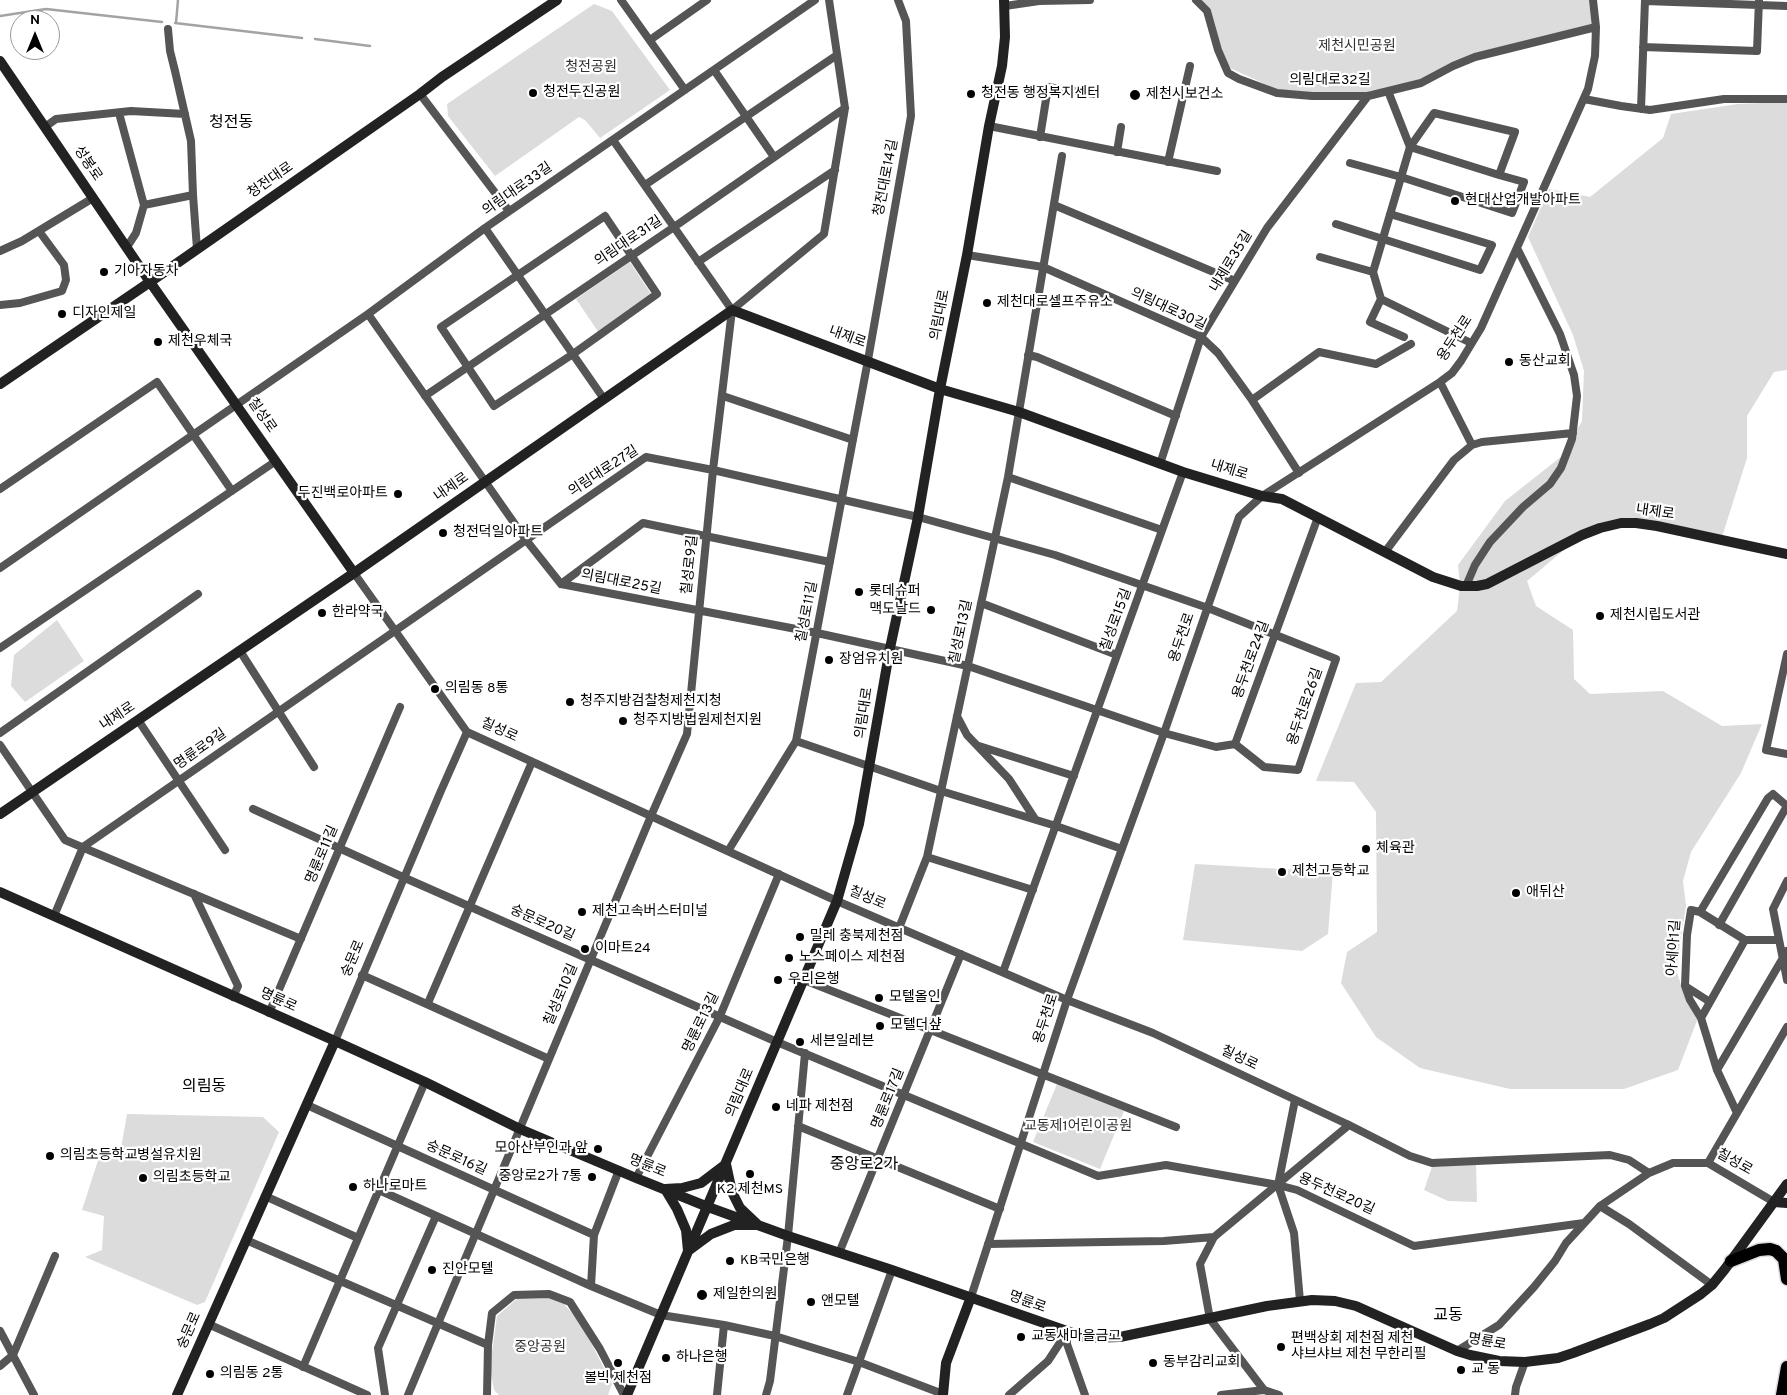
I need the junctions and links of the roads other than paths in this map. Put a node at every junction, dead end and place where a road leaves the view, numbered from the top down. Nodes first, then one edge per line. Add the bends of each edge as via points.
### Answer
1 (557, 0) edge
2 (621, 0) edge
3 (707, 0) edge
4 (816, 0) edge
5 (829, 0) edge
6 (898, 0) edge
7 (1080, 0) edge
8 (1090, 0) edge
9 (1196, 0) edge
10 (1593, 0) edge
11 (1645, 1) edge
12 (1759, 2) edge
13 (1004, 3) edge
14 (1787, 6) edge
15 (1596, 26) junction
16 (168, 29) dead end
17 (650, 40) junction
18 (1643, 47) junction
19 (837, 55) junction
20 (0, 61) edge
21 (1190, 66) dead end
22 (714, 70) junction
23 (685, 90) junction
24 (1388, 91) junction
25 (420, 94) junction
26 (1094, 94) dead end
27 (1368, 96) junction
28 (1584, 99) junction
29 (1787, 99) edge
30 (845, 108) junction
31 (1641, 109) junction
32 (119, 113) junction
33 (185, 114) junction
34 (746, 117) junction
35 (989, 126) junction
36 (45, 127) junction
37 (1121, 127) dead end
38 (1040, 137) junction
39 (613, 140) junction
40 (1410, 147) junction
41 (1116, 152) junction
42 (1062, 156) dead end
43 (774, 157) junction
44 (1168, 162) junction
45 (1350, 163) dead end
46 (835, 170) junction
47 (1217, 171) dead end
48 (1499, 175) junction
49 (1401, 177) junction
50 (645, 186) junction
51 (192, 194) junction
52 (93, 198) junction
53 (144, 205) junction
54 (1054, 205) junction
55 (509, 211) junction
56 (1390, 214) junction
57 (1336, 224) dead end
58 (674, 227) junction
59 (485, 228) junction
60 (39, 231) junction
61 (1383, 238) junction
62 (127, 247) junction
63 (1517, 248) junction
64 (197, 249) junction
65 (0, 251) edge
66 (632, 255) junction
67 (967, 255) junction
68 (1320, 257) dead end
69 (698, 262) junction
70 (1043, 267) junction
71 (1373, 272) junction
72 (518, 275) junction
73 (1235, 280) junction
74 (150, 282) junction
75 (1381, 299) junction
76 (0, 306) edge
77 (732, 310) junction
78 (368, 314) junction
79 (545, 314) junction
80 (1201, 337) junction
81 (1404, 337) dead end
82 (1471, 343) junction
83 (1411, 344) dead end
84 (573, 354) junction
85 (1028, 355) junction
86 (868, 360) junction
87 (468, 366) junction
88 (1440, 382) junction
89 (0, 384) edge
90 (940, 389) junction
91 (425, 396) junction
92 (723, 396) junction
93 (604, 399) junction
94 (1252, 400) junction
95 (236, 404) junction
96 (1019, 412) junction
97 (1176, 416) junction
98 (1573, 433) junction
99 (193, 434) junction
100 (853, 440) junction
101 (1472, 445) junction
102 (276, 461) junction
103 (1160, 464) junction
104 (713, 470) junction
105 (1183, 472) junction
106 (1299, 473) junction
107 (1008, 477) junction
108 (486, 482) junction
109 (0, 489) edge
110 (232, 491) junction
111 (1262, 496) junction
112 (841, 500) junction
113 (918, 517) junction
114 (1318, 517) junction
115 (1162, 530) junction
116 (707, 536) junction
117 (995, 538) junction
118 (526, 540) junction
119 (1385, 552) junction
120 (1787, 554) edge
121 (830, 562) junction
122 (0, 568) edge
123 (354, 573) junction
124 (561, 584) junction
125 (1466, 586) junction
126 (1142, 587) junction
127 (198, 594) dead end
128 (981, 603) junction
129 (1208, 608) junction
130 (699, 610) junction
131 (395, 630) junction
132 (817, 633) junction
133 (1276, 634) junction
134 (0, 648) edge
135 (890, 648) junction
136 (240, 651) junction
137 (1117, 654) junction
138 (1787, 654) edge
139 (968, 666) junction
140 (400, 707) dead end
141 (1098, 710) junction
142 (278, 711) junction
143 (957, 716) junction
144 (138, 720) junction
145 (467, 732) junction
146 (0, 733) edge
147 (1164, 733) junction
148 (796, 741) junction
149 (1235, 744) junction
150 (0, 745) edge
151 (977, 745) junction
152 (1787, 754) edge
153 (532, 762) junction
154 (314, 767) dead end
155 (870, 767) junction
156 (1074, 776) junction
157 (179, 781) junction
158 (941, 791) junction
159 (32, 792) junction
160 (1787, 806) edge
161 (254, 809) dead end
162 (0, 814) edge
163 (651, 816) junction
164 (1035, 820) junction
165 (1056, 826) junction
166 (83, 847) junction
167 (340, 848) junction
168 (1122, 849) junction
169 (225, 850) dead end
170 (728, 851) junction
171 (927, 857) junction
172 (780, 874) junction
173 (405, 878) junction
174 (1787, 881) edge
175 (1033, 890) junction
176 (0, 892) edge
177 (194, 894) junction
178 (837, 901) junction
179 (470, 906) junction
180 (1700, 912) junction
181 (54, 916) junction
182 (1719, 924) junction
183 (899, 928) junction
184 (301, 939) junction
185 (1745, 940) junction
186 (1779, 940) junction
187 (1787, 951) edge
188 (962, 954) junction
189 (591, 959) junction
190 (1782, 959) junction
191 (1003, 972) junction
192 (362, 975) junction
193 (804, 980) junction
194 (1787, 980) edge
195 (1685, 986) junction
196 (234, 997) junction
197 (1067, 1000) junction
198 (1710, 1002) junction
199 (428, 1004) junction
200 (269, 1013) junction
201 (720, 1016) junction
202 (1701, 1018) junction
203 (1787, 1027) edge
204 (931, 1029) junction
205 (335, 1041) junction
206 (778, 1042) junction
207 (805, 1053) junction
208 (549, 1059) junction
209 (1717, 1070) junction
210 (1043, 1073) junction
211 (426, 1082) junction
212 (904, 1095) junction
213 (1295, 1100) junction
214 (307, 1105) junction
215 (1737, 1114) junction
216 (1349, 1125) junction
217 (798, 1126) junction
218 (1176, 1127) dead end
219 (520, 1129) junction
220 (1021, 1144) junction
221 (399, 1146) junction
222 (878, 1159) junction
223 (1708, 1163) junction
224 (726, 1164) junction
225 (618, 1170) junction
226 (1649, 1173) junction
227 (636, 1178) junction
228 (1787, 1184) edge
229 (1278, 1185) junction
230 (665, 1189) junction
231 (379, 1190) junction
232 (494, 1190) junction
233 (265, 1196) junction
234 (1774, 1202) junction
235 (1787, 1203) edge
236 (1600, 1206) junction
237 (708, 1207) junction
238 (1000, 1209) junction
239 (436, 1216) junction
240 (1584, 1223) junction
241 (758, 1225) junction
242 (476, 1234) junction
243 (594, 1236) junction
244 (788, 1236) junction
245 (1214, 1237) junction
246 (358, 1238) junction
247 (246, 1240) junction
248 (988, 1244) junction
249 (688, 1251) junction
250 (839, 1253) junction
251 (55, 1256) dead end
252 (1731, 1261) junction
253 (892, 1270) junction
254 (1787, 1279) edge
255 (340, 1282) junction
256 (1712, 1285) junction
257 (591, 1286) junction
258 (971, 1298) junction
259 (1300, 1300) junction
260 (397, 1306) junction
261 (661, 1315) junction
262 (1210, 1319) junction
263 (208, 1324) junction
264 (438, 1324) junction
265 (724, 1325) junction
266 (0, 1331) edge
267 (1067, 1332) junction
268 (775, 1336) junction
269 (488, 1345) junction
270 (1457, 1351) junction
271 (13, 1355) junction
272 (859, 1362) junction
273 (1525, 1362) junction
274 (0, 1366) edge
275 (303, 1367) junction
276 (1787, 1367) edge
277 (1264, 1390) junction
278 (943, 1394) edge
279 (34, 1395) edge
280 (177, 1395) edge
281 (367, 1395) edge
282 (386, 1395) edge
283 (408, 1395) edge
284 (486, 1395) edge
285 (626, 1395) edge
286 (717, 1395) edge
287 (766, 1395) edge
288 (847, 1395) edge
289 (1009, 1395) edge
290 (1085, 1395) edge
291 (1221, 1395) edge
292 (1280, 1395) edge
293 (1515, 1395) edge
294 (1782, 1395) edge

1 - 25 street, 청전대로
2 - 17 street
3 - 17 street
4 - 22 street, 의림대로33길
5 - 19 street
6 - 86 street, 청전대로14길 via 906,21 911,116
7 - 8 street
7 - 13 street
9 - 27 street, 의림대로32길 via 1207,11 1228,73 1277,93
10 - 15 street, 용두천로
11 - 12 street
11 - 18 street
12 - 14 street
12 - 18 street via 1757,51
13 - 35 street, 의림대로 via 1002,66
15 - 24 street, 의림대로32길 via 1475,56 1422,83
15 - 28 street, 용두천로 via 1593,66
16 - 33 street
17 - 23 street
18 - 31 street
19 - 30 street
19 - 34 street
20 - 36 street, 성봉로
21 - 44 street
22 - 23 street, 의림대로33길
22 - 34 street
23 - 39 street, 의림대로33길
24 - 27 street, 의림대로32길
24 - 40 street
25 - 55 street
25 - 64 street, 청전대로
26 - 38 street via 1048,87
27 - 73 street, 내제로35길 via 1267,228
28 - 31 street
28 - 63 street, 용두천로
29 - 31 street via 1724,98 1656,110
30 - 43 street, 의림대로31길
30 - 46 street
32 - 33 street
32 - 36 street via 56,119
32 - 53 street
33 - 51 street via 190,141
34 - 43 street
34 - 50 street
35 - 38 street
35 - 67 street, 의림대로
36 - 52 street, 성봉로
37 - 41 street
38 - 41 street
39 - 50 street
39 - 55 street, 의림대로33길
40 - 48 street
40 - 48 street via 1434,113 1515,132
40 - 49 street
41 - 44 street
42 - 54 street, 칠성로13길
43 - 58 street, 의림대로31길
44 - 47 street
45 - 49 street
46 - 69 street
46 - 77 street via 824,234
48 - 49 street via 1524,182 1512,213
49 - 56 street
50 - 58 street
51 - 53 street
51 - 64 street
52 - 60 street
52 - 62 street, 성봉로
53 - 62 street via 136,233
54 - 70 street, 칠성로13길
54 - 73 street
55 - 59 street, 의림대로33길
56 - 61 street
56 - 61 street via 1492,245 1480,270
57 - 61 street
58 - 66 street, 의림대로31길
58 - 69 street
59 - 72 street
59 - 78 street, 의림대로33길
60 - 65 street
60 - 76 street via 64,264 66,280 62,291 20,304
61 - 71 street
62 - 74 street, 성봉로
63 - 82 street, 용두천로
63 - 98 street via 1560,334 1574,375 1577,396
64 - 74 street, 청전대로
66 - 72 street via 605,216
66 - 79 street, 의림대로31길
66 - 84 street via 658,294
67 - 70 street, 의림대로30길
67 - 90 street, 의림대로
68 - 71 street
69 - 77 street
70 - 80 street, 의림대로30길
70 - 85 street, 칠성로13길
71 - 75 street
72 - 79 street
72 - 87 street via 441,327
73 - 80 street, 내제로35길
74 - 89 street, 청전대로
74 - 95 street, 칠성로
75 - 81 street via 1370,322
75 - 82 street
77 - 86 street, 내제로
77 - 92 street, 칠성로9길
77 - 93 street, 내제로
78 - 91 street, 의림대로25길
78 - 95 street, 의림대로33길
79 - 84 street
79 - 87 street, 의림대로31길
80 - 94 street, 의림대로30길 via 1218,353
80 - 97 street, 내제로35길
82 - 88 street, 용두천로 via 1452,372
83 - 94 street via 1376,364 1319,352
84 - 87 street via 494,406
84 - 93 street
85 - 96 street, 칠성로13길
85 - 97 street
86 - 90 street, 내제로
86 - 100 street, 칠성로11길
87 - 91 street, 의림대로31길
88 - 101 street
88 - 106 street, 용두천로
90 - 96 street, 내제로
90 - 113 street, 의림대로
91 - 108 street, 의림대로25길
92 - 100 street
92 - 104 street, 칠성로9길
93 - 108 street, 내제로
94 - 106 street, 의림대로30길
95 - 99 street, 의림대로33길
95 - 102 street, 칠성로
96 - 103 street, 내제로
96 - 107 street, 칠성로13길
97 - 103 street, 내제로35길
98 - 101 street
98 - 125 street via 1561,468 1550,484 1490,542 1475,564
99 - 109 street via 157,382
99 - 110 street
99 - 122 street, 의림대로33길
100 - 112 street, 칠성로11길
101 - 119 street via 1454,460
102 - 110 street
102 - 123 street, 칠성로
103 - 105 street, 내제로
104 - 112 street, 의림대로27길
104 - 116 street, 칠성로9길
104 - 118 street, 의림대로27길 via 646,457
105 - 111 street, 내제로
105 - 115 street, 칠성로15길
106 - 111 street, 용두천로
107 - 115 street
107 - 117 street, 칠성로13길
108 - 118 street, 의림대로25길
108 - 123 street, 내제로
110 - 134 street
111 - 114 street, 내제로 via 1282,499
111 - 129 street, 용두천로 via 1238,517
112 - 113 street, 의림대로27길
112 - 121 street, 칠성로11길
113 - 117 street, 의림대로27길
113 - 135 street, 의림대로
114 - 119 street, 내제로
114 - 133 street, 용두천로24길
115 - 126 street, 칠성로15길
116 - 121 street
116 - 124 street via 644,523
116 - 130 street, 칠성로9길
117 - 126 street, 용두천로26길 via 1055,555
117 - 128 street, 칠성로13길
118 - 124 street, 의림대로25길
118 - 131 street, 의림대로27길
119 - 125 street, 내제로 via 1433,577
120 - 125 street, 내제로 via 1657,526 1621,523 1582,535 1488,584
121 - 132 street, 칠성로11길
123 - 131 street, 칠성로
123 - 136 street, 내제로
124 - 130 street, 의림대로25길
126 - 129 street, 용두천로26길
126 - 137 street, 칠성로15길
127 - 146 street
128 - 137 street
128 - 139 street, 칠성로13길
129 - 133 street, 용두천로26길
129 - 147 street, 용두천로
130 - 132 street, 의림대로25길
130 - 163 street, 칠성로9길 via 687,734
131 - 142 street, 명륜로9길
131 - 145 street, 칠성로
132 - 135 street, 의림대로25길
132 - 148 street, 칠성로11길
133 - 149 street, 용두천로24길
133 - 149 street, 용두천로26길 via 1336,659 1298,770 1264,767
135 - 139 street, 의림대로25길
135 - 155 street, 의림대로
136 - 142 street
136 - 144 street, 내제로
137 - 141 street, 칠성로15길
138 - 152 street via 1766,750
139 - 141 street, 의림대로25길
139 - 143 street, 칠성로13길
140 - 167 street, 명륜로11길
141 - 147 street, 의림대로25길
141 - 156 street, 칠성로15길
142 - 154 street
142 - 157 street, 명륜로9길
143 - 151 street via 967,735
143 - 158 street, 칠성로13길
144 - 157 street
144 - 159 street, 내제로
145 - 153 street, 칠성로
145 - 173 street, 숭문로
147 - 149 street via 1216,747
147 - 168 street, 용두천로
148 - 155 street
148 - 170 street, 칠성로11길
150 - 159 street
151 - 156 street
151 - 164 street via 1009,779
153 - 163 street, 칠성로
153 - 179 street
155 - 158 street
155 - 178 street, 의림대로 via 860,824
156 - 165 street, 칠성로15길
157 - 166 street, 명륜로9길
157 - 169 street
158 - 164 street
158 - 171 street, 칠성로13길
159 - 162 street, 내제로
159 - 166 street via 65,840
160 - 180 street, 아세아1길 via 1772,794 1768,798
160 - 182 street
161 - 167 street, 숭문로20길
163 - 170 street, 칠성로
163 - 189 street, 칠성로10길
164 - 165 street
165 - 168 street
165 - 175 street, 칠성로15길
166 - 177 street
166 - 181 street
167 - 173 street, 숭문로20길
167 - 184 street, 명륜로11길
168 - 197 street, 용두천로
170 - 172 street, 칠성로
171 - 175 street
171 - 183 street, 칠성로13길
172 - 178 street, 칠성로
172 - 201 street, 명륜로13길
173 - 179 street, 숭문로20길
173 - 192 street, 숭문로
174 - 186 street via 1773,906
175 - 191 street, 칠성로15길
176 - 181 street, 명륜로
177 - 184 street
177 - 196 street via 238,986
178 - 183 street, 칠성로
178 - 193 street, 의림대로
179 - 189 street, 숭문로20길
179 - 199 street
180 - 182 street
180 - 195 street, 아세아1길 via 1691,910
181 - 196 street, 명륜로
182 - 185 street
183 - 188 street, 칠성로
184 - 200 street, 명륜로11길
185 - 186 street
185 - 198 street
186 - 190 street
187 - 190 street
188 - 191 street, 칠성로
188 - 204 street, 명륜로17길
189 - 201 street, 숭문로20길
189 - 208 street, 칠성로10길
190 - 194 street
190 - 209 street
191 - 197 street, 칠성로
192 - 199 street
192 - 205 street, 숭문로
193 - 204 street
193 - 206 street, 의림대로
195 - 198 street, 아세아1길
195 - 202 street
196 - 200 street, 명륜로
197 - 210 street, 용두천로
197 - 213 street, 칠성로 via 1153,1033
198 - 202 street
199 - 208 street
200 - 205 street, 명륜로
201 - 206 street, 숭문로20길
201 - 227 street, 명륜로13길
202 - 209 street
203 - 215 street
204 - 210 street
204 - 212 street, 명륜로17길
205 - 211 street, 명륜로
205 - 214 street, 숭문로
206 - 207 street, 숭문로20길
206 - 224 street, 의림대로
207 - 212 street, 숭문로20길
207 - 217 street
208 - 219 street, 칠성로10길
209 - 215 street
210 - 218 street
210 - 220 street, 용두천로
211 - 219 street, 명륜로
211 - 221 street
212 - 220 street, 용두천로20길
212 - 222 street, 명륜로17길
213 - 216 street, 칠성로
213 - 229 street
214 - 221 street, 숭문로16길
214 - 233 street, 숭문로
215 - 223 street
216 - 226 street, 칠성로 via 1410,1156 1432,1163 1610,1155 1630,1160
216 - 229 street
217 - 222 street
217 - 244 street
219 - 225 street, 명륜로
219 - 232 street, 칠성로10길
220 - 229 street, 용두천로20길 via 1098,1176 1166,1165
220 - 238 street, 용두천로
221 - 231 street
221 - 232 street, 숭문로16길
222 - 238 street
222 - 250 street, 명륜로17길
223 - 226 street, 칠성로 via 1673,1163
223 - 234 street, 칠성로
224 - 230 street via 701,1183
224 - 237 street, 의림대로
224 - 241 street via 732,1192 740,1208
225 - 227 street, 명륜로
225 - 243 street
226 - 236 street
227 - 230 street, 명륜로
228 - 234 street, 명륜로
229 - 240 street, 용두천로20길 via 1297,1190 1414,1246
229 - 245 street
229 - 259 street via 1294,1233
230 - 237 street, 명륜로
230 - 249 street via 678,1208 686,1230
231 - 239 street
231 - 246 street
232 - 242 street, 칠성로10길
232 - 243 street, 숭문로16길
233 - 246 street
233 - 247 street, 숭문로
234 - 235 street
234 - 252 street, 명륜로
236 - 240 street
236 - 256 street
237 - 241 street, 명륜로
237 - 249 street, 의림대로
238 - 248 street, 용두천로
239 - 242 street
239 - 260 street
240 - 270 street via 1534,1287 1499,1325
241 - 244 street, 명륜로
241 - 249 street via 734,1226 711,1234
242 - 257 street
242 - 264 street, 칠성로10길
243 - 257 street
244 - 250 street, 명륜로
244 - 268 street
245 - 248 street
245 - 262 street via 1200,1264
246 - 255 street
247 - 255 street
247 - 263 street, 숭문로
248 - 258 street, 용두천로
249 - 261 street, 의림대로
250 - 253 street, 명륜로
251 - 271 street
252 - 254 main road via 1770,1249 1784,1259
252 - 256 street, 명륜로
253 - 258 street, 명륜로
253 - 272 street
255 - 260 street
255 - 275 street
256 - 273 street, 명륜로 via 1650,1324 1558,1358
257 - 261 street
258 - 267 street, 명륜로
258 - 278 street, 용두천로 via 946,1363
259 - 262 street, 명륜로
259 - 270 street, 명륜로 via 1334,1301 1356,1306
260 - 264 street
260 - 282 street via 378,1348
261 - 265 street
261 - 285 street, 의림대로
262 - 267 street, 명륜로 via 1120,1338 1087,1338
262 - 277 street
263 - 275 street
263 - 280 street, 숭문로
264 - 269 street
264 - 283 street, 칠성로10길
265 - 268 street
265 - 286 street
266 - 271 street
267 - 289 street via 1048,1361
267 - 290 street via 1067,1344
268 - 272 street
268 - 287 street
269 - 284 street
269 - 285 street via 492,1313 514,1295 550,1294 570,1302
270 - 273 street, 명륜로
271 - 274 street
271 - 279 street
272 - 278 street
272 - 288 street
273 - 293 street
275 - 281 street
276 - 294 main road
277 - 291 street
277 - 292 street

